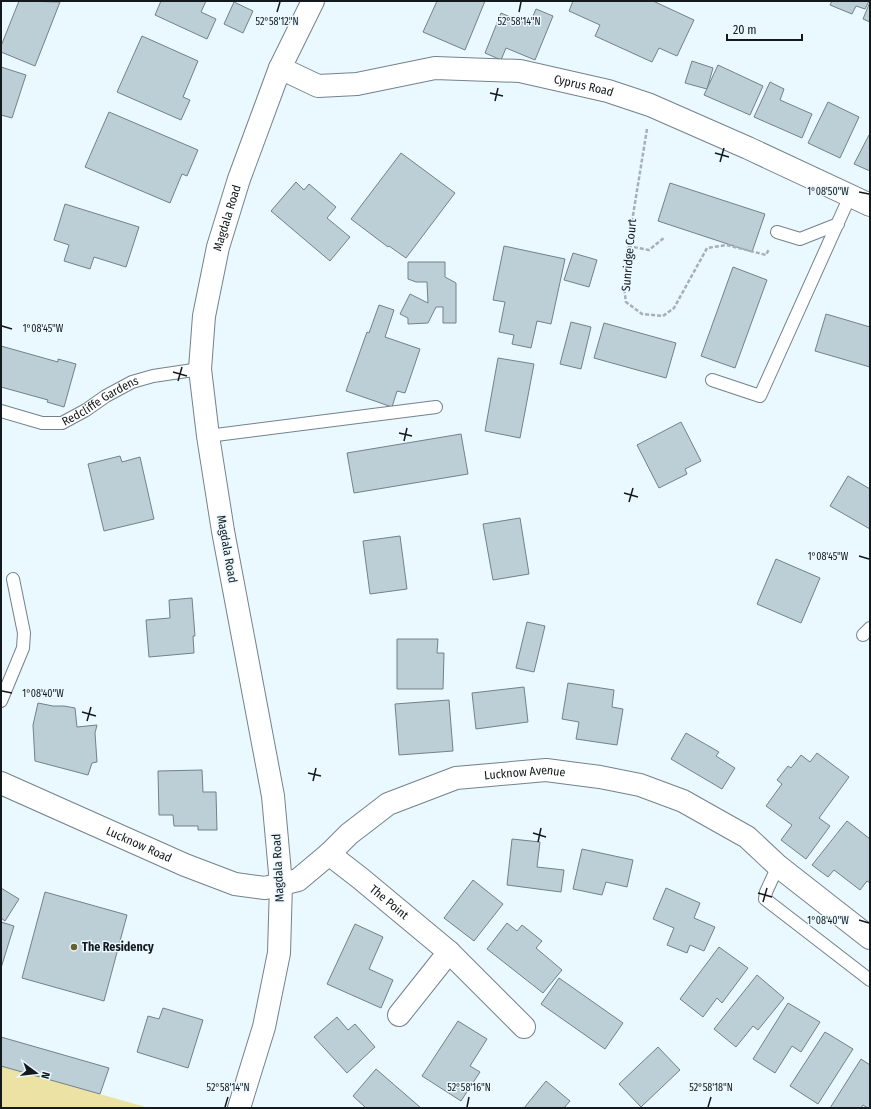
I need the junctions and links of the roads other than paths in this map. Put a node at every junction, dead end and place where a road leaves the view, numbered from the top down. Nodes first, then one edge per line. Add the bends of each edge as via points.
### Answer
1 (313, 1) edge
2 (280, 68) junction
3 (850, 196) junction
4 (870, 205) edge
5 (838, 224) junction
6 (777, 232) road end
7 (200, 369) junction
8 (712, 380) dead end
9 (436, 407) dead end
10 (1, 411) edge
11 (208, 436) junction
12 (13, 579) dead end
13 (1, 701) edge
14 (1, 782) edge
15 (329, 854) junction
16 (778, 866) junction
17 (281, 884) junction
18 (870, 938) edge
19 (449, 952) junction
20 (870, 980) edge
21 (399, 1015) dead end
22 (524, 1027) dead end
23 (239, 1108) edge

1 - 2 street, Magdala Road
2 - 3 street, Cyprus Road via 318,86 357,84 435,68 520,71 608,91 650,105
2 - 7 street, Magdala Road via 239,179 218,247 204,316
3 - 4 street, Cyprus Road
3 - 5 lane
5 - 6 lane via 800,238
5 - 8 lane via 760,396
7 - 10 lane, Redcliffe Gardens via 132,382 62,423 42,424
7 - 11 street, Magdala Road
9 - 11 lane
11 - 17 street, Magdala Road via 273,796
12 - 13 lane via 24,633 23,648
14 - 17 street, Lucknow Road via 185,866 235,884 265,888
15 - 16 street, Lucknow Avenue via 388,804 456,778 546,770 640,785 683,801 747,837
15 - 17 street, Lucknow Avenue via 298,880
15 - 19 street, The Point
16 - 18 street, Lucknow Avenue
16 - 20 lane via 765,899
17 - 23 street, Magdala Road via 279,953 264,1027
19 - 21 street
19 - 22 street, The Point

